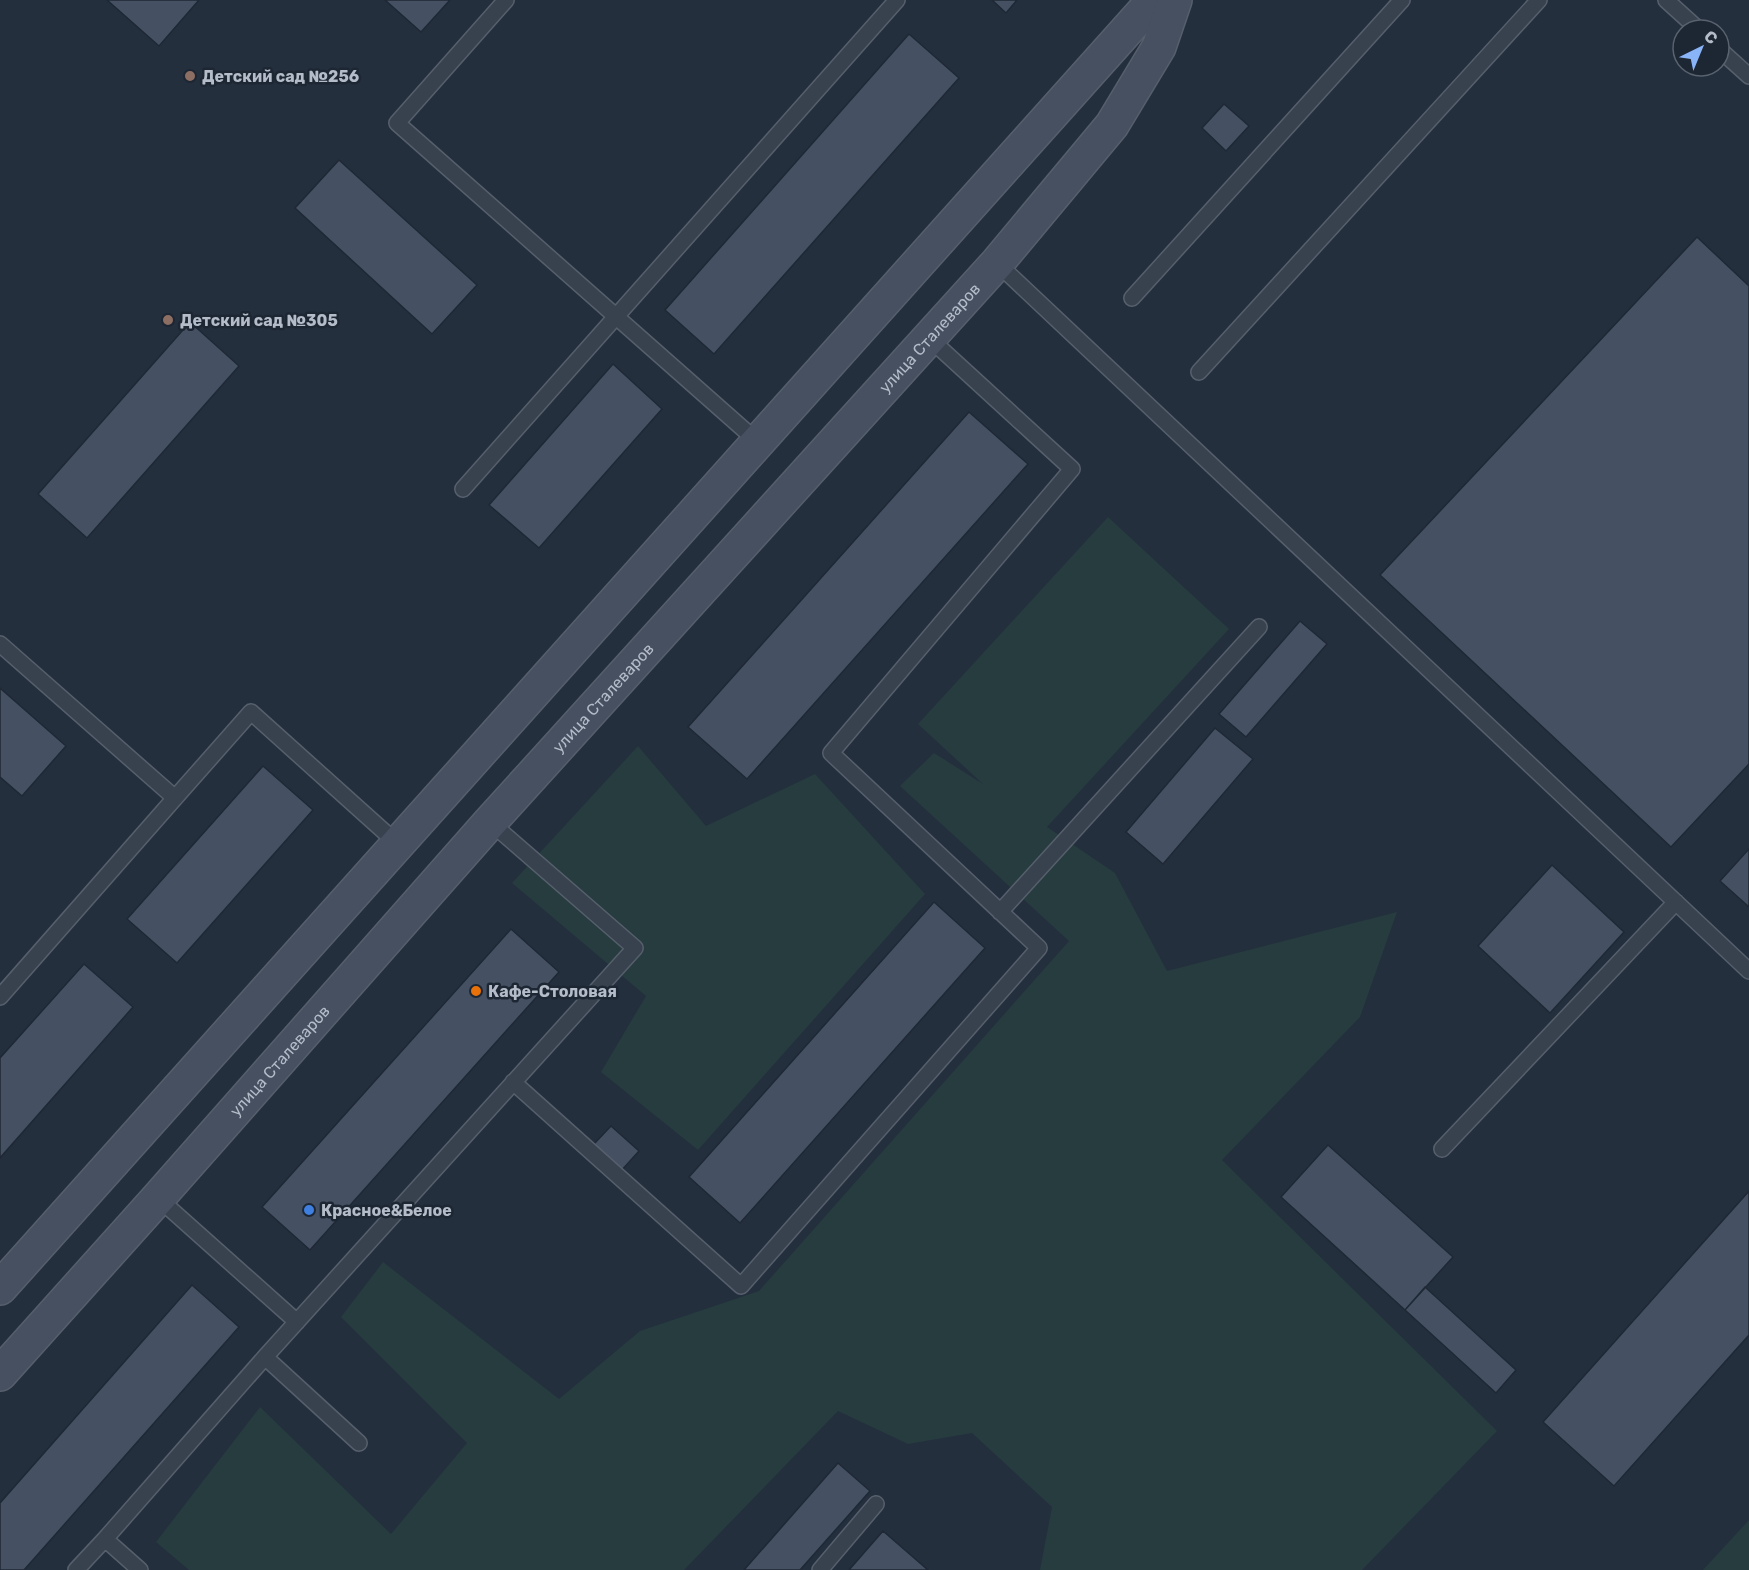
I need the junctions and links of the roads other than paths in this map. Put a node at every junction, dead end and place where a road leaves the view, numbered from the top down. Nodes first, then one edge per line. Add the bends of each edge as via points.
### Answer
1 (506, 0) edge
2 (897, 0) edge
3 (1154, 0) edge
4 (1175, 0) edge
5 (1402, 0) edge
6 (1539, 0) edge
7 (1666, 0) edge
8 (1686, 18) edge
9 (1731, 60) edge
10 (1749, 76) edge
11 (997, 263) junction
12 (1132, 298) dead end
13 (616, 315) junction
14 (929, 338) junction
15 (1199, 372) dead end
16 (758, 442) junction
17 (463, 489) dead end
18 (1259, 627) dead end
19 (0, 644) edge
20 (175, 798) junction
21 (490, 822) junction
22 (398, 844) junction
23 (1676, 902) junction
24 (1000, 912) junction
25 (1749, 972) edge
26 (0, 997) edge
27 (513, 1082) junction
28 (1442, 1149) dead end
29 (158, 1198) junction
30 (0, 1288) edge
31 (297, 1322) junction
32 (265, 1357) junction
33 (0, 1374) edge
34 (359, 1443) dead end
35 (876, 1504) dead end
36 (105, 1539) junction
37 (76, 1570) edge
38 (140, 1570) edge
39 (820, 1570) edge

1 - 13 lane via 398,123
2 - 13 lane
3 - 16 street
4 - 11 street, улица Сталеваров via 1159,47 1112,125
5 - 12 lane
6 - 15 lane
7 - 8 lane
9 - 10 lane
11 - 14 street, улица Сталеваров
11 - 23 lane
13 - 16 lane
13 - 17 lane
14 - 21 street, улица Сталеваров
14 - 24 lane via 1072,470 831,753
16 - 22 street
18 - 24 lane
19 - 20 lane
20 - 22 lane via 251,712
20 - 26 lane
21 - 27 lane via 635,948
21 - 29 street, улица Сталеваров
22 - 30 street
23 - 25 lane
23 - 28 lane
24 - 27 lane via 1039,948 741,1286
27 - 31 lane
29 - 31 lane
29 - 33 street, улица Сталеваров
31 - 32 lane
32 - 34 lane
32 - 36 lane
35 - 39 lane
36 - 37 lane
36 - 38 lane

